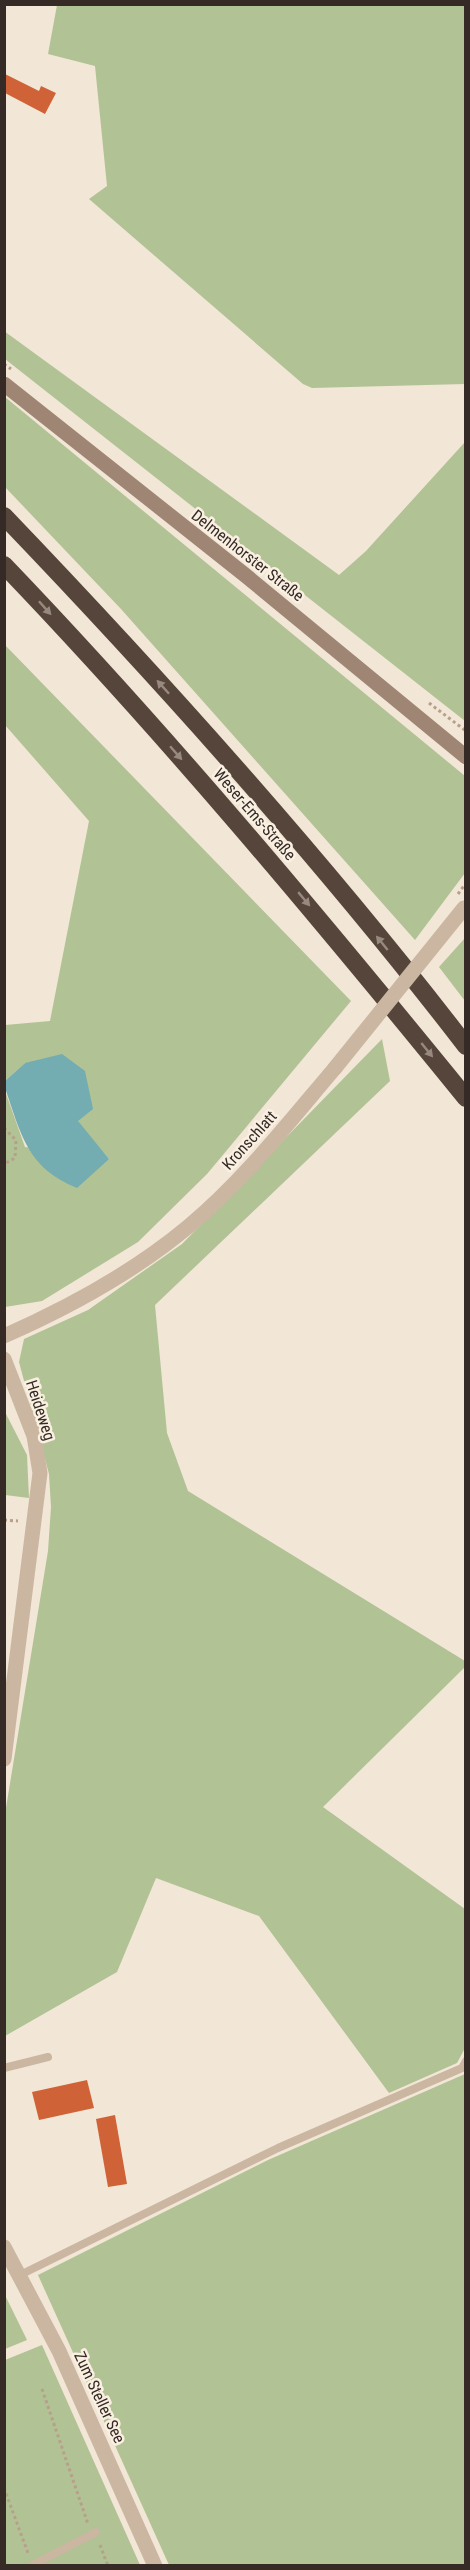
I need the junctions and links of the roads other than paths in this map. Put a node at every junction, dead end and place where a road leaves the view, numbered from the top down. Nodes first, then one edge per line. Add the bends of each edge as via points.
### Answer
1 (4, 384) edge
2 (4, 516) edge
3 (4, 566) edge
4 (465, 757) edge
5 (465, 907) edge
6 (465, 1046) edge
7 (465, 1098) edge
8 (4, 1336) edge
9 (4, 1359) edge
10 (4, 1759) edge
11 (48, 2057) dead end
12 (465, 2061) edge
13 (4, 2068) edge
14 (4, 2247) edge
15 (20, 2275) junction
16 (94, 2533) road end
17 (32, 2565) edge
18 (155, 2565) edge

1 - 4 street, Delmenhorster Straße
6 -> 2 highway, Weser-Ems-Straße via 299,840
3 -> 7 highway, Weser-Ems-Straße via 304,900
5 - 8 street, Kronschlatt, bridge via 256,1161 189,1226 117,1278
9 - 10 street, Heideweg via 34,1436 40,1473
11 - 13 lane
12 - 15 lane via 462,2068 278,2148
14 - 15 street, Zum Steller See
15 - 18 street, Zum Steller See via 59,2351
16 - 17 lane

